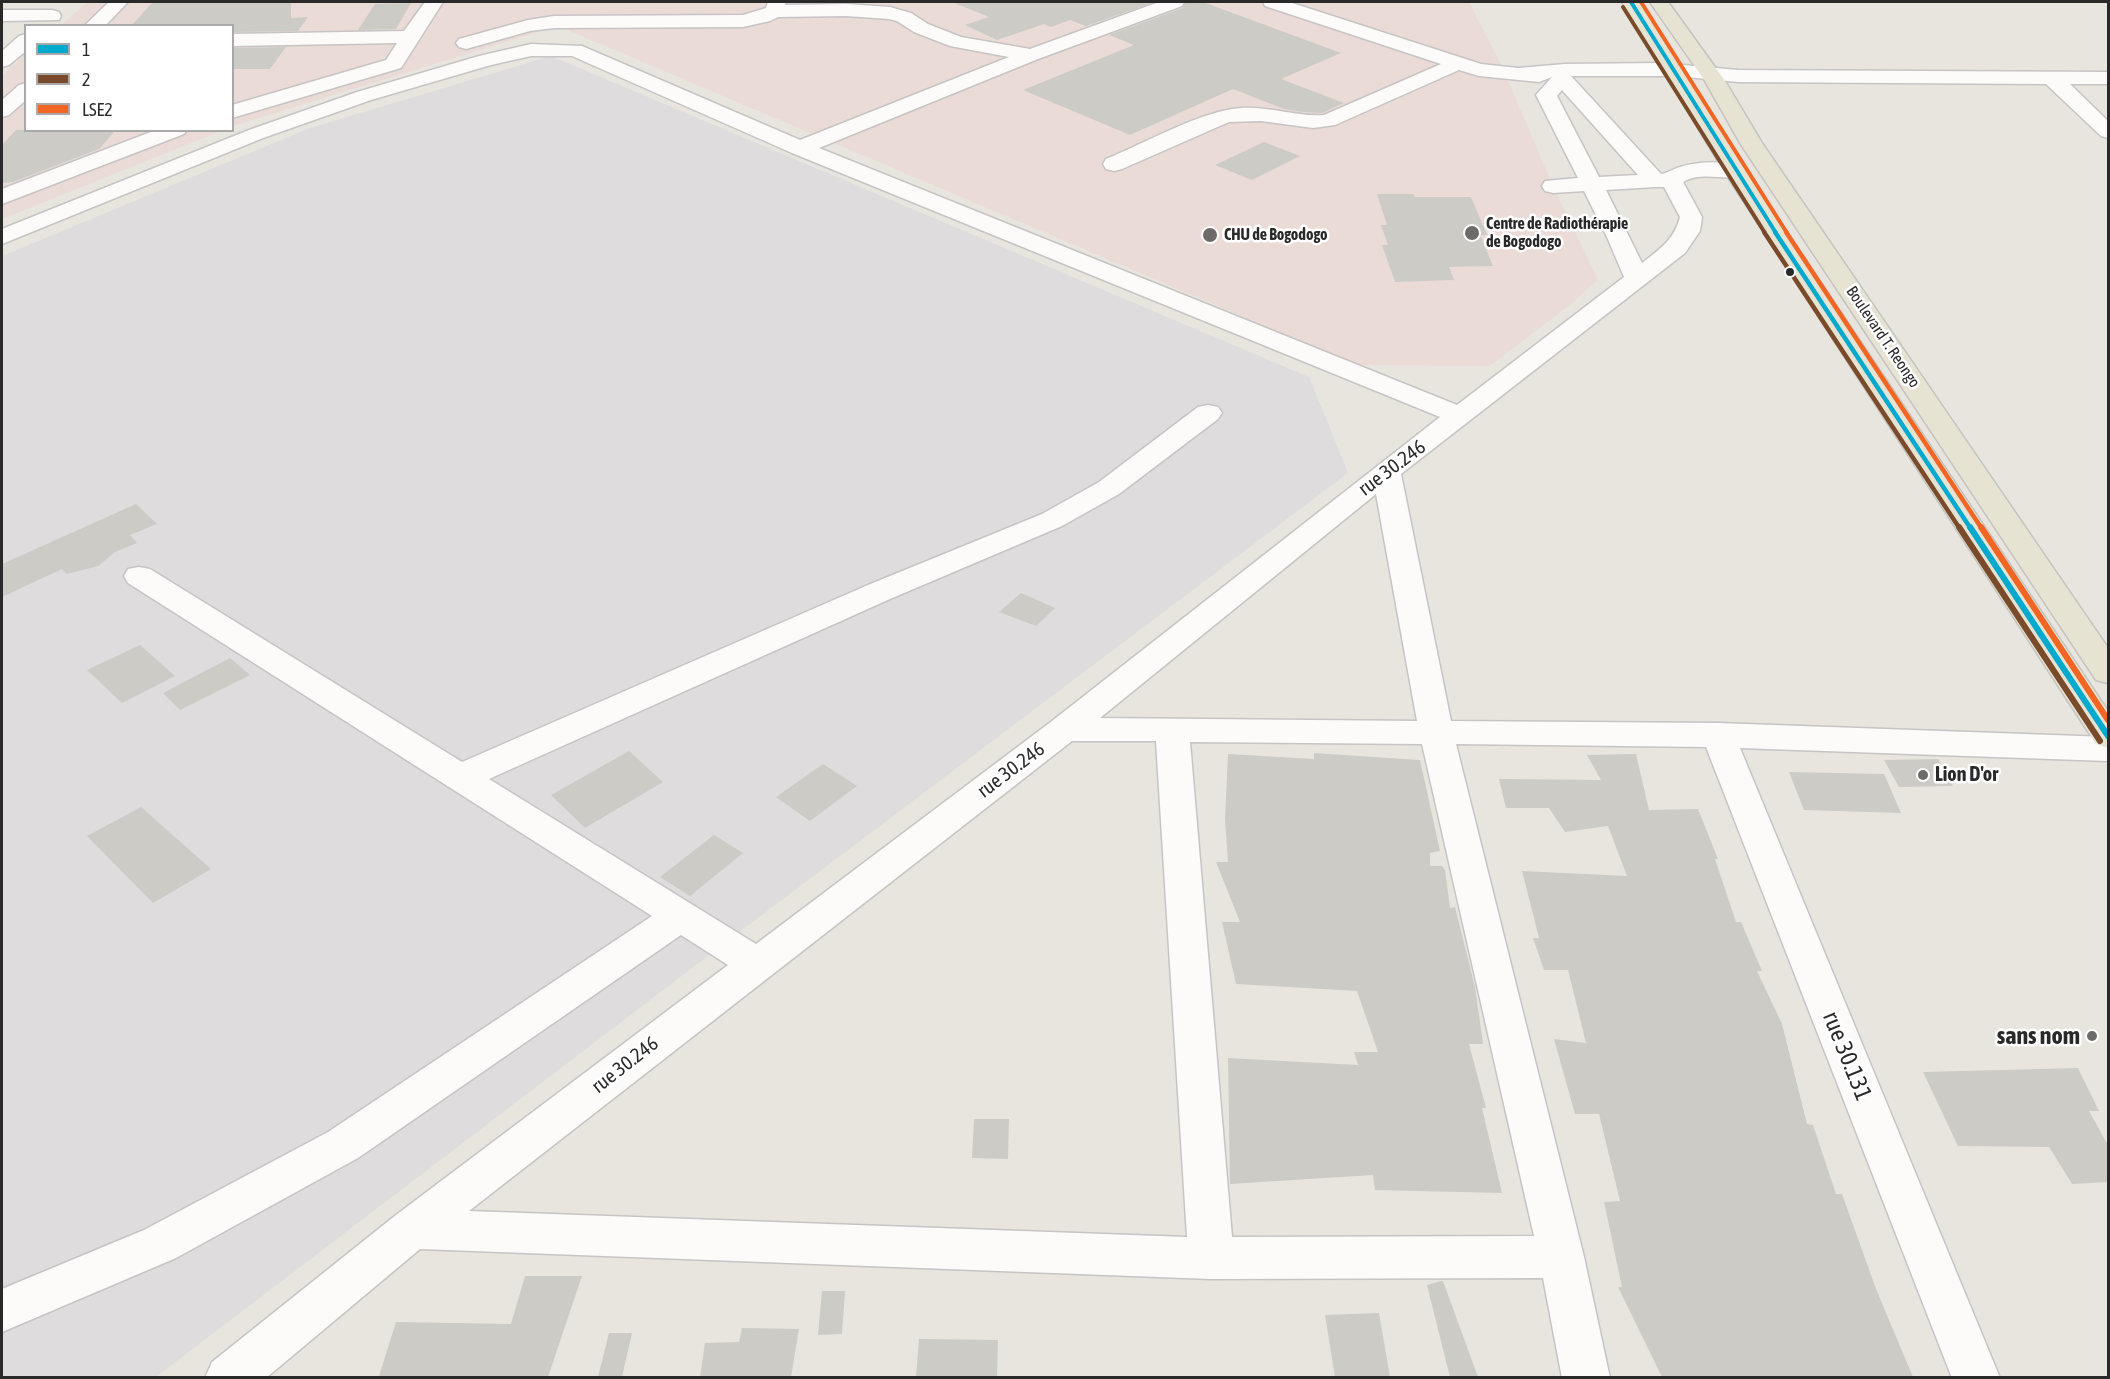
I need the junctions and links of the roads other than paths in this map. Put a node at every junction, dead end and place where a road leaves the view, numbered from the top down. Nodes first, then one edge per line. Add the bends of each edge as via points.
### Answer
1 (70, 2) edge
2 (119, 2) edge
3 (434, 2) edge
4 (1175, 2) edge
5 (1272, 2) edge
6 (1631, 2) edge
7 (1659, 2) edge
8 (775, 6) edge
9 (2, 16) edge
10 (47, 21) edge
11 (95, 24) edge
12 (411, 37) junction
13 (234, 40) edge
14 (24, 41) edge
15 (450, 48) dead end
16 (1031, 55) junction
17 (416, 57) dead end
18 (2, 61) edge
19 (1459, 63) junction
20 (394, 64) junction
21 (1517, 74) junction
22 (1675, 74) junction
23 (1721, 76) junction
24 (2051, 77) junction
25 (1562, 78) junction
26 (2109, 78) edge
27 (23, 93) edge
28 (234, 94) edge
29 (290, 94) junction
30 (2, 111) edge
31 (234, 111) edge
32 (171, 132) edge
33 (2109, 132) edge
34 (800, 148) junction
35 (1114, 164) dead end
36 (1735, 171) junction
37 (1663, 181) junction
38 (1590, 184) junction
39 (1553, 186) dead end
40 (2, 197) edge
41 (2, 237) edge
42 (1636, 280) junction
43 (1208, 413) dead end
44 (1461, 416) junction
45 (1386, 472) junction
46 (139, 576) dead end
47 (2109, 672) edge
48 (1064, 729) junction
49 (1172, 729) junction
50 (1436, 731) junction
51 (1718, 735) junction
52 (2109, 736) edge
53 (2109, 749) edge
54 (459, 778) junction
55 (681, 916) junction
56 (757, 964) junction
57 (412, 1229) junction
58 (1561, 1257) junction
59 (1211, 1258) junction
60 (2, 1311) edge
61 (229, 1377) edge
62 (1586, 1377) edge
63 (1976, 1377) edge

1 - 10 street
2 - 11 street
3 - 12 street
4 - 16 street
5 - 19 street
6 - 22 main road, Boulevard T. Reongo
7 - 23 main road, Boulevard T. Reongo
8 - 15 street via 763,17 743,21 554,22
8 - 16 street via 890,13 957,42
9 - 10 street
12 - 13 street
12 - 20 street
14 - 18 street
16 - 34 street
17 - 20 street
19 - 21 street via 1479,70
19 - 35 street via 1328,121 1311,123 1258,114 1224,116
20 - 29 street
21 - 22 street via 1543,70
21 - 25 street
22 - 23 street
22 - 25 street
22 - 36 main road, Boulevard T. Reongo
23 - 24 street
23 - 47 main road, Boulevard T. Reongo via 1751,143
24 - 26 street
24 - 33 street
25 - 37 street, rue 30.246
25 - 38 street via 1545,95
27 - 30 street
28 - 29 street
29 - 31 street
32 - 40 street
34 - 41 street via 575,51 531,50 364,96 256,134
34 - 44 street
36 - 37 street via 1694,170
36 - 52 main road, Boulevard T. Reongo
37 - 38 street
37 - 42 street, rue 30.246 via 1691,217 1688,231 1677,248
38 - 39 street
38 - 42 street via 1619,237
42 - 44 street, rue 30.246
43 - 54 street via 1109,488 1052,520 858,601
44 - 45 street, rue 30.246
45 - 48 street, rue 30.246
45 - 50 street
46 - 54 street
48 - 49 street
48 - 56 street, rue 30.246
49 - 50 street
49 - 59 street
50 - 51 street
50 - 58 street
51 - 53 street
51 - 63 street, rue 30.131
54 - 55 street
55 - 56 street
55 - 60 street via 343,1145 160,1244
56 - 57 street, rue 30.246
57 - 59 street
57 - 61 street, rue 30.246
58 - 59 street
58 - 62 street

